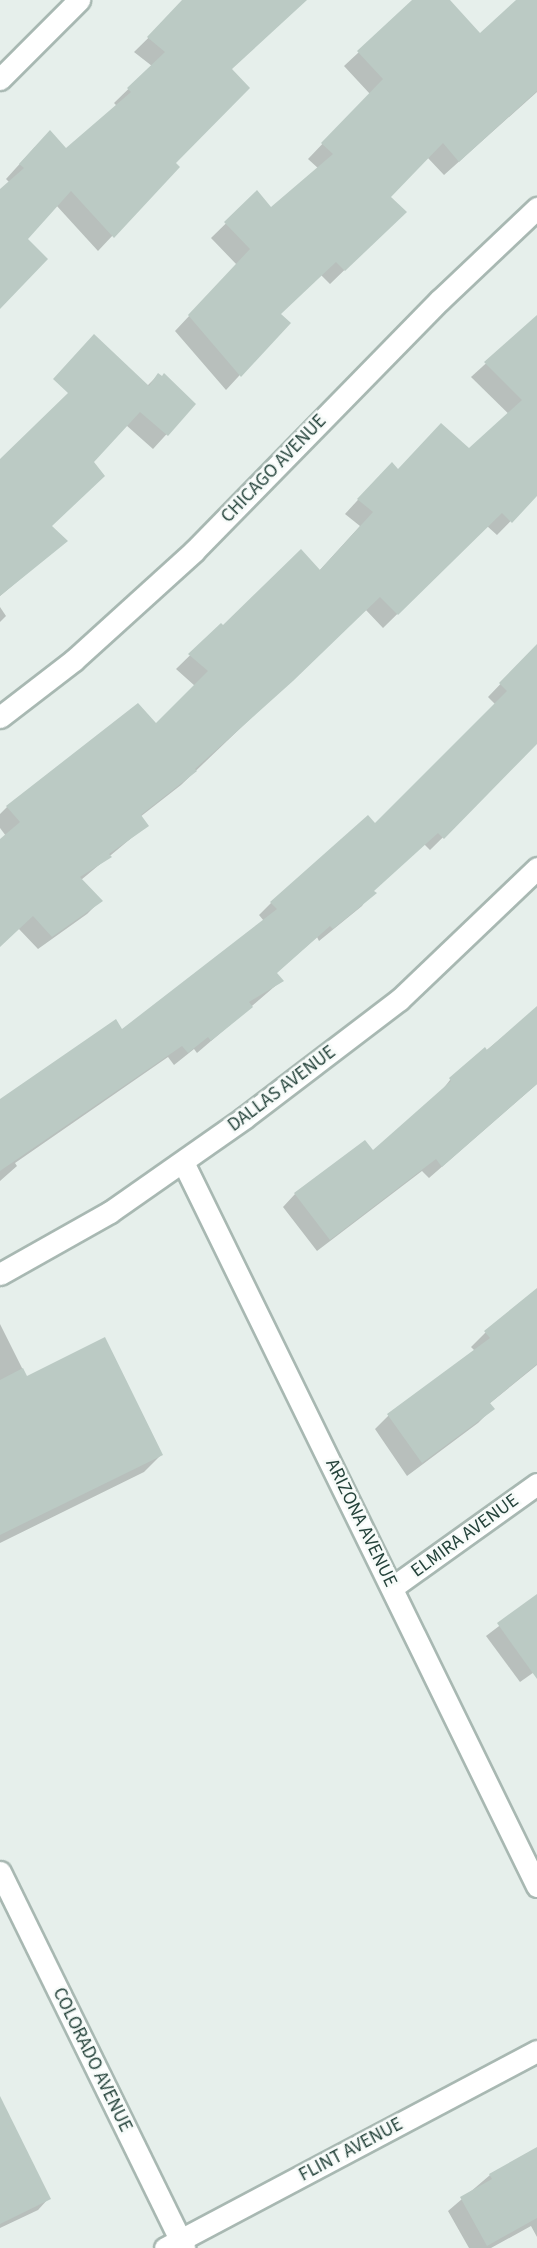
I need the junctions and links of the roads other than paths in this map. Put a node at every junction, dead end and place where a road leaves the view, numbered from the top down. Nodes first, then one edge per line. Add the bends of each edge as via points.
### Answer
1 (79, 0) edge
2 (0, 79) edge
3 (537, 208) edge
4 (0, 717) edge
5 (537, 868) edge
6 (183, 1162) junction
7 (0, 1274) edge
8 (537, 1484) edge
9 (393, 1587) junction
10 (0, 1872) edge
11 (537, 1886) edge
12 (537, 2051) edge
13 (176, 2246) edge

1 - 2 street
3 - 4 street, CHICAGO AVENUE via 440,300 194,551 74,660
5 - 6 street, DALLAS AVENUE via 399,1000
6 - 7 street, DALLAS AVENUE via 110,1212
6 - 9 street, ARIZONA AVENUE
8 - 9 street, ELMIRA AVENUE
9 - 11 street, ARIZONA AVENUE
10 - 13 street, COLORADO AVENUE
12 - 13 street, FLINT AVENUE

